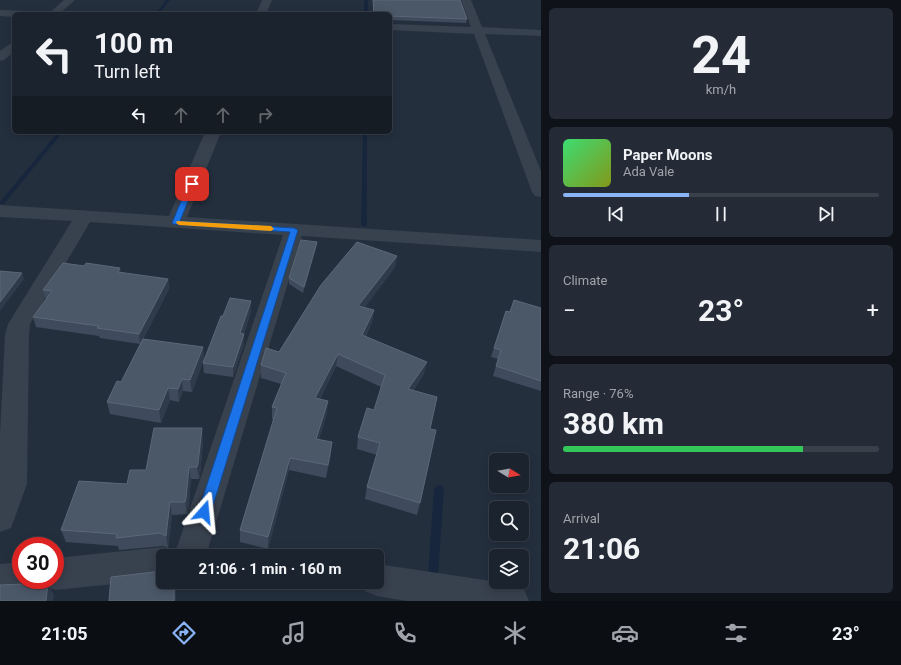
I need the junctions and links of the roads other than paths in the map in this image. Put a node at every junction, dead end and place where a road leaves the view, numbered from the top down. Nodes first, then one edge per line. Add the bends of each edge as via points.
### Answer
1 (70, 0) edge
2 (267, 0) edge
3 (466, 0) edge
4 (55, 12) edge
5 (263, 12) edge
6 (0, 13) edge
7 (12, 13) edge
8 (392, 27) edge
9 (478, 30) junction
10 (541, 33) edge
11 (12, 48) edge
12 (0, 57) edge
13 (212, 134) edge
14 (541, 192) edge
15 (0, 211) edge
16 (84, 217) junction
17 (176, 223) junction
18 (294, 230) junction
19 (541, 246) edge
20 (0, 518) edge
21 (192, 549) edge
22 (156, 564) edge
23 (64, 573) edge
24 (12, 579) edge
25 (0, 580) edge
26 (384, 581) edge
27 (512, 601) edge

1 - 4 street
2 - 5 street
3 - 9 street
6 - 7 street
8 - 9 street
9 - 10 street
9 - 14 street
11 - 12 street
13 - 17 street
15 - 16 street
16 - 17 street
16 - 20 street via 19,324 12,484
17 - 18 street
18 - 19 street
18 - 21 street
22 - 23 street
24 - 25 street
26 - 27 street

